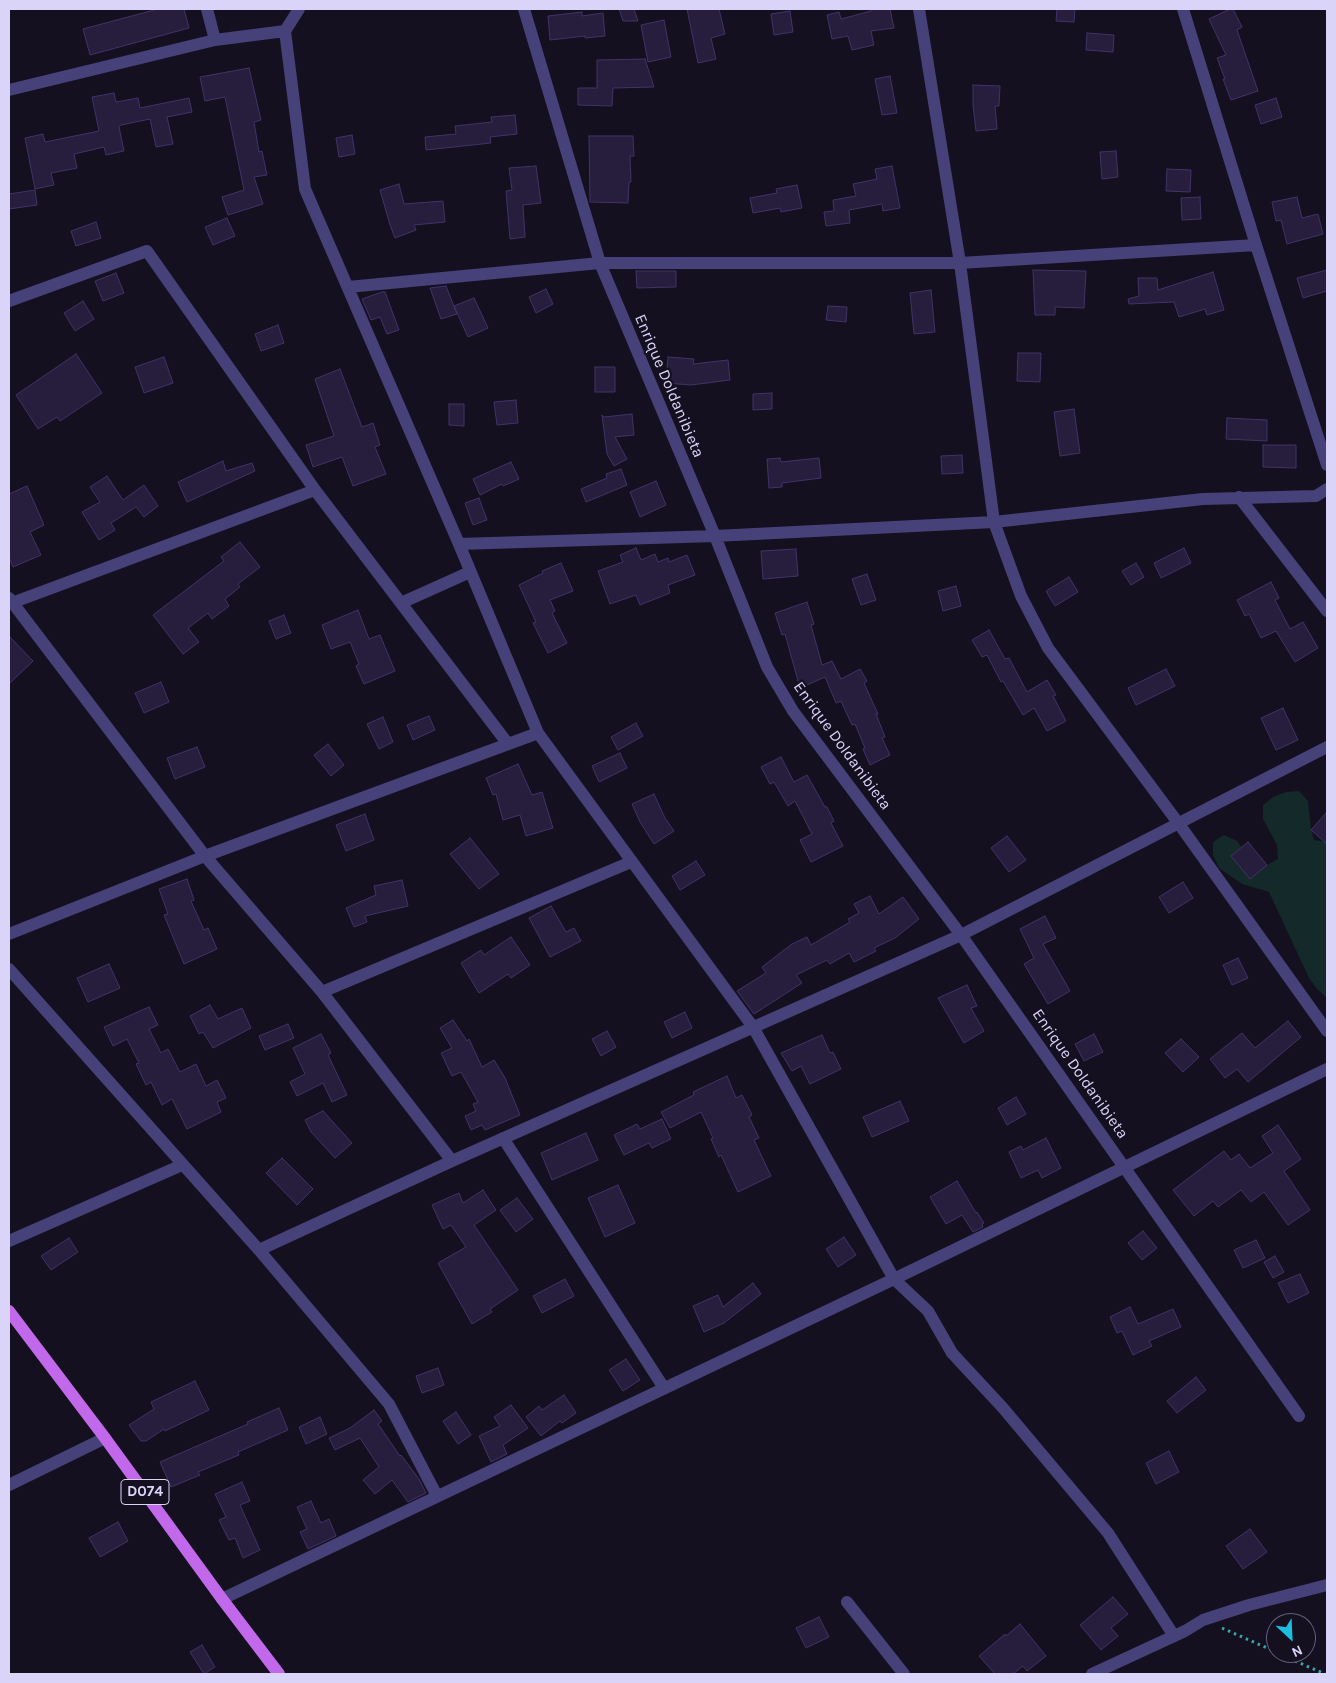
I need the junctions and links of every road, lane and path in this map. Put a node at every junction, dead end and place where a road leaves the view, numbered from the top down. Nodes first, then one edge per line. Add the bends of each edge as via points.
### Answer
1 (207, 9) edge
2 (299, 9) edge
3 (524, 9) edge
4 (919, 9) edge
5 (1183, 9) edge
6 (285, 31) junction
7 (215, 40) junction
8 (9, 90) edge
9 (1256, 245) junction
10 (600, 263) junction
11 (960, 263) junction
12 (348, 287) junction
13 (9, 301) edge
14 (1327, 465) edge
15 (1327, 489) edge
16 (315, 490) junction
17 (1239, 497) junction
18 (994, 522) junction
19 (715, 536) junction
20 (458, 544) junction
21 (470, 572) junction
22 (10, 602) edge
23 (401, 603) junction
24 (1327, 611) edge
25 (538, 733) junction
26 (508, 744) junction
27 (1327, 747) edge
28 (1179, 824) junction
29 (205, 856) junction
30 (631, 862) junction
31 (9, 934) edge
32 (961, 935) junction
33 (9, 969) edge
34 (322, 992) junction
35 (754, 1027) junction
36 (1327, 1032) edge
37 (1327, 1069) edge
38 (504, 1138) junction
39 (452, 1161) junction
40 (182, 1165) junction
41 (1126, 1168) junction
42 (9, 1241) edge
43 (259, 1250) junction
44 (894, 1279) junction
45 (9, 1311) edge
46 (664, 1388) junction
47 (1299, 1416) dead end
48 (106, 1438) junction
49 (9, 1485) edge
50 (437, 1496) junction
51 (1327, 1585) edge
52 (222, 1599) junction
53 (847, 1602) dead end
54 (1203, 1620) junction
55 (1174, 1636) junction
56 (1266, 1648) edge
57 (1300, 1663) edge
58 (279, 1674) edge
59 (904, 1674) edge
60 (1092, 1674) edge
61 (1325, 1674) edge

1 - 7 street
2 - 6 street
3 - 10 street, Enrique Doldanibieta
4 - 11 street
5 - 9 street
6 - 7 street
6 - 12 street via 305,189
7 - 8 street
9 - 11 street
9 - 14 street
10 - 11 street
10 - 12 street
10 - 19 street, Enrique Doldanibieta
11 - 18 street
12 - 20 street
13 - 16 street via 147,251
15 - 17 street via 1316,496
16 - 22 street
16 - 23 street
17 - 18 street
17 - 24 street
18 - 19 street
18 - 28 street via 1020,596 1048,648
19 - 20 street
19 - 32 street, Enrique Doldanibieta via 767,667 793,711
20 - 21 street
21 - 23 street
21 - 25 street
22 - 29 street
23 - 26 street
25 - 26 street
25 - 30 street
26 - 29 street
27 - 28 street
28 - 32 street
28 - 36 street
29 - 31 street
29 - 34 street
30 - 34 street
30 - 35 street
32 - 35 street
32 - 41 street, Enrique Doldanibieta
33 - 40 street
34 - 39 street
35 - 38 street
35 - 44 street
37 - 41 street
38 - 39 street
38 - 46 street
39 - 43 street
40 - 42 street
40 - 43 street
41 - 44 street
41 - 47 street, Enrique Doldanibieta
43 - 50 street via 389,1404
44 - 46 street
44 - 55 street via 928,1311 952,1353 1003,1408 1108,1533
45 - 48 main road, D074
46 - 50 street
48 - 49 street
48 - 52 main road, D074
50 - 52 street
51 - 54 street
52 - 58 main road, D074
53 - 59 street
54 - 55 street
54 - 56 path
55 - 60 street
57 - 61 path

